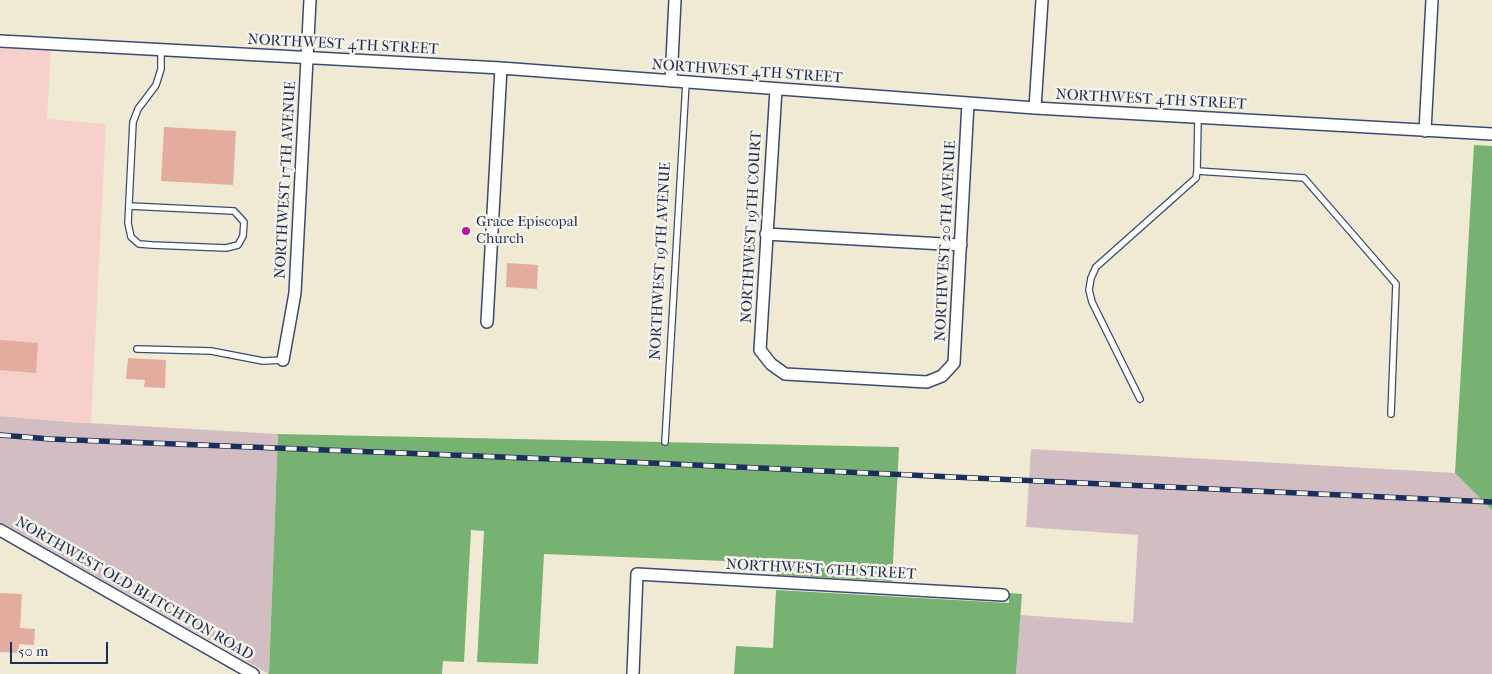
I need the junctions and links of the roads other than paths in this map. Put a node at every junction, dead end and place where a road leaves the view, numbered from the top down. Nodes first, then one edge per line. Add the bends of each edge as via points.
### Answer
1 (310, 0) edge
2 (674, 0) edge
3 (1042, 0) edge
4 (1432, 0) edge
5 (0, 40) edge
6 (161, 50) junction
7 (307, 58) junction
8 (501, 68) junction
9 (671, 81) junction
10 (686, 82) junction
11 (776, 89) junction
12 (968, 103) junction
13 (1035, 108) junction
14 (1198, 118) junction
15 (1425, 131) junction
16 (1492, 134) edge
17 (1197, 171) junction
18 (129, 206) junction
19 (766, 234) junction
20 (961, 245) junction
21 (487, 322) dead end
22 (137, 349) dead end
23 (283, 360) joint
24 (942, 376) joint
25 (1140, 399) dead end
26 (1392, 414) dead end
27 (665, 442) dead end
28 (0, 530) edge
29 (1003, 595) dead end
30 (253, 674) edge
31 (633, 674) edge

1 - 7 street, NORTHWEST 17TH AVENUE
2 - 9 street
3 - 13 street
4 - 15 street
5 - 6 street, NORTHWEST 4TH STREET
6 - 7 street, NORTHWEST 4TH STREET
6 - 18 lane via 156,85 138,109 133,122
7 - 8 street, NORTHWEST 4TH STREET
7 - 23 street, NORTHWEST 17TH AVENUE via 296,293
8 - 9 street, NORTHWEST 4TH STREET
8 - 21 street
9 - 10 street, NORTHWEST 4TH STREET
10 - 11 street, NORTHWEST 4TH STREET
10 - 27 lane, NORTHWEST 19TH AVENUE
11 - 12 street, NORTHWEST 4TH STREET
11 - 19 street, NORTHWEST 19TH COURT
12 - 13 street, NORTHWEST 4TH STREET
12 - 20 street, NORTHWEST 20TH AVENUE
13 - 14 street, NORTHWEST 4TH STREET
14 - 15 street, NORTHWEST 4TH STREET
14 - 17 lane
15 - 16 street, NORTHWEST 4TH STREET
17 - 25 lane via 1196,178 1096,267 1091,278 1092,302
17 - 26 lane via 1304,178 1396,284
18 - 18 lane via 131,237 140,244 226,248 238,245 243,236 244,222 234,211
19 - 20 street
19 - 24 street, NORTHWEST 19TH COURT via 760,350 771,364 785,374 928,382
20 - 24 street, NORTHWEST 20TH AVENUE via 954,363
22 - 23 lane via 211,351 263,361
28 - 30 street, NORTHWEST OLD BLITCHTON ROAD
29 - 31 street, NORTHWEST 6TH STREET via 637,574

